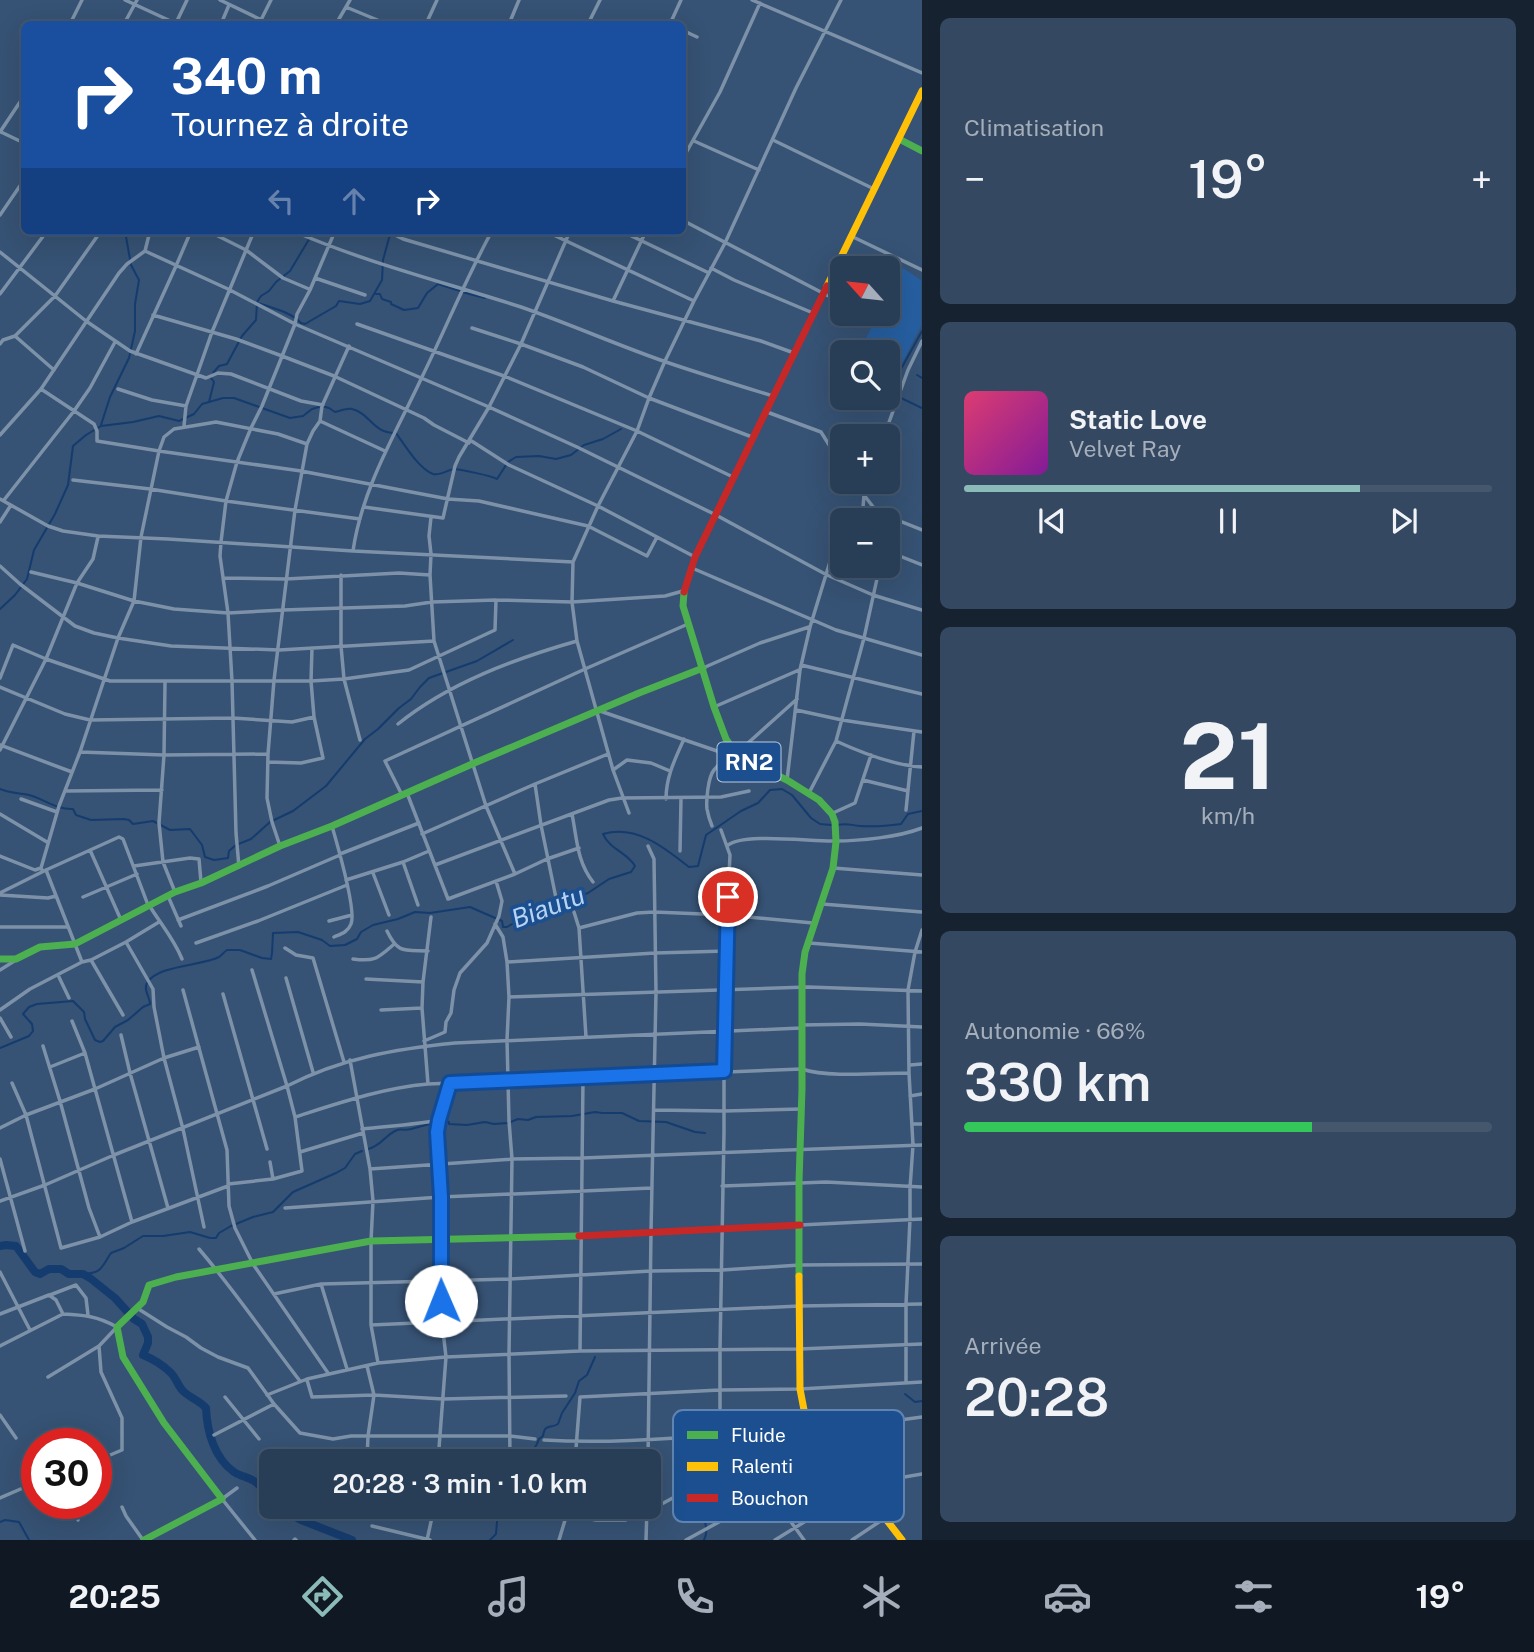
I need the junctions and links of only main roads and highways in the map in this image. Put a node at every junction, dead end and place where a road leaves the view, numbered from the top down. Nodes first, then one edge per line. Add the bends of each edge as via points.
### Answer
1 (922, 91) edge
2 (899, 139) junction
3 (922, 151) edge
4 (703, 668) junction
5 (0, 959) edge
6 (800, 1225) junction
7 (804, 1410) edge
8 (888, 1522) edge
9 (143, 1540) edge
10 (902, 1540) edge

1 - 2 main road, RN2
2 - 3 main road
2 - 4 main road, RN2 via 695,556 683,591 683,607
4 - 5 main road via 171,894 75,944 50,945 16,959
4 - 6 main road, RN2 via 732,751 809,793 834,821 833,869 805,952 801,988
6 - 7 main road via 799,1349
6 - 9 main road via 371,1241 149,1285 143,1302 117,1327 123,1357 164,1423 222,1499
8 - 10 main road

